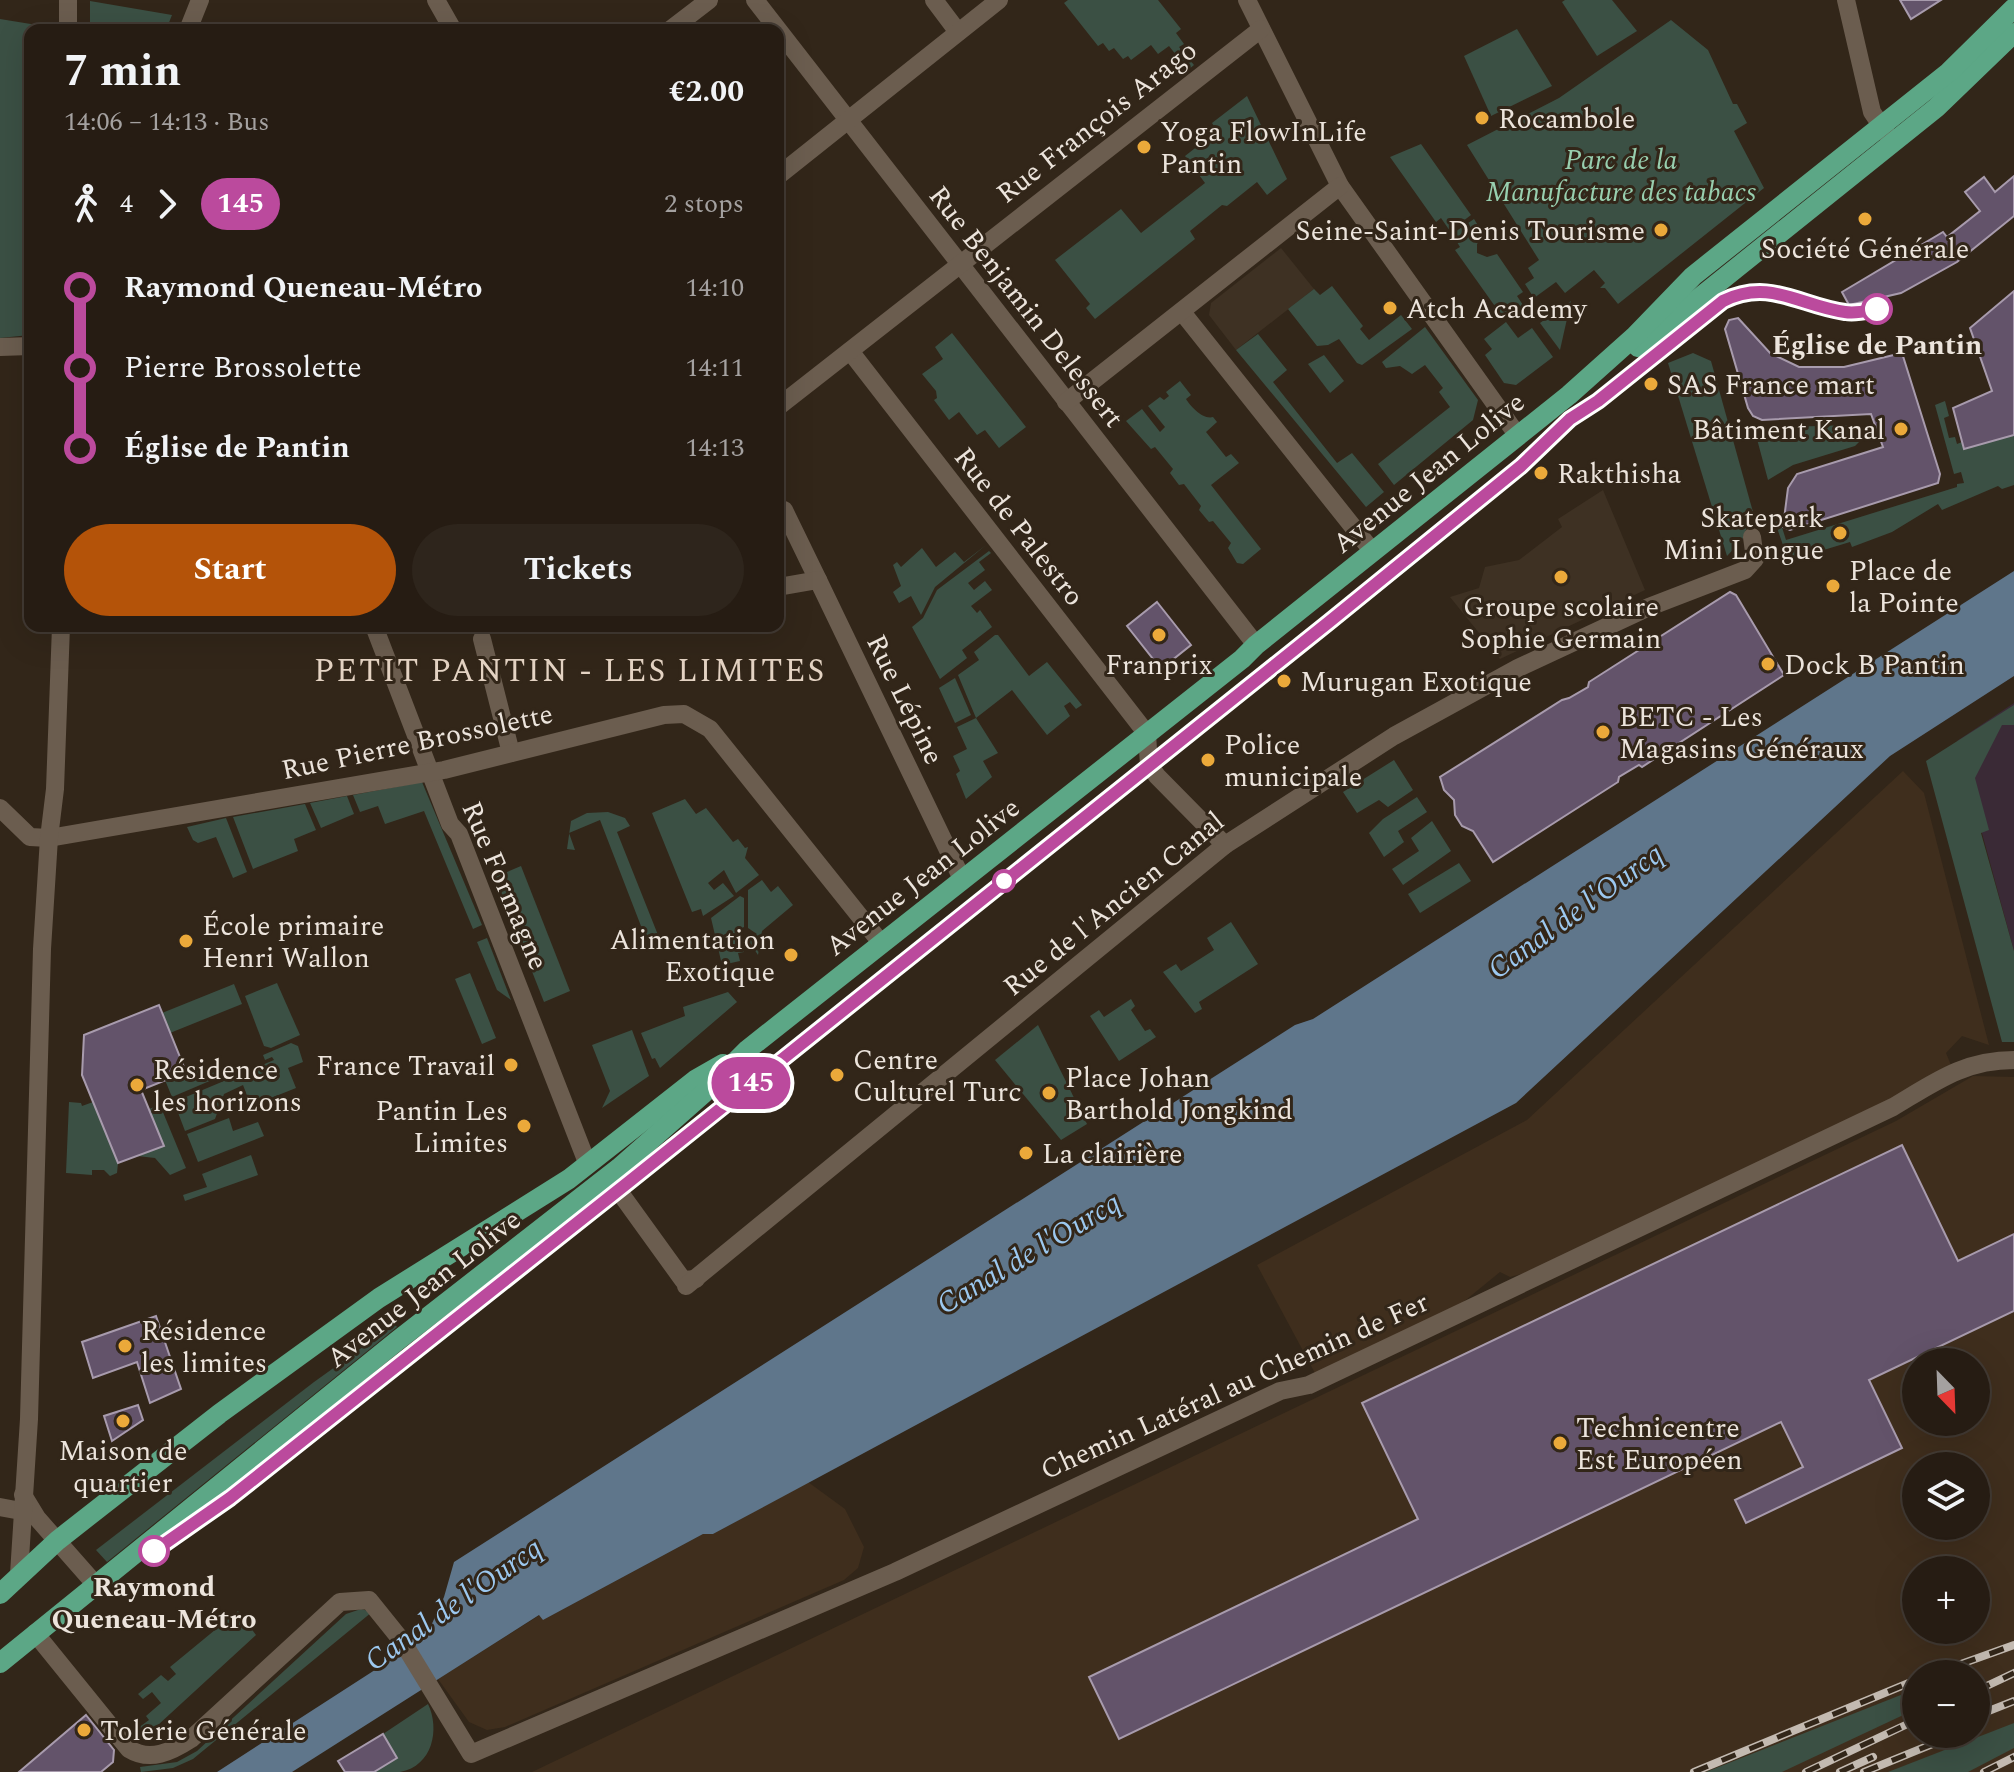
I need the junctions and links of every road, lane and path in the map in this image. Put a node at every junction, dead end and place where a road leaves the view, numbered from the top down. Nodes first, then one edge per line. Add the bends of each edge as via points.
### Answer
1 (68, 0) edge
2 (200, 0) edge
3 (436, 0) edge
4 (709, 0) edge
5 (755, 0) edge
6 (934, 0) edge
7 (999, 0) edge
8 (1247, 0) edge
9 (1846, 0) edge
10 (2014, 8) edge
11 (68, 24) edge
12 (190, 24) edge
13 (450, 24) edge
14 (678, 24) edge
15 (773, 24) edge
16 (1261, 29) junction
17 (958, 32) junction
18 (2014, 33) edge
19 (784, 38) edge
20 (848, 121) junction
21 (1887, 134) junction
22 (784, 171) edge
23 (1340, 186) junction
24 (958, 265) junction
25 (1182, 312) junction
26 (24, 346) edge
27 (0, 347) edge
28 (850, 351) junction
29 (784, 402) edge
30 (1066, 402) junction
31 (1518, 436) junction
32 (784, 510) dead end
33 (1752, 537) dead end
34 (1373, 552) junction
35 (818, 580) junction
36 (784, 586) edge
37 (61, 632) edge
38 (376, 632) edge
39 (482, 639) dead end
40 (1256, 645) junction
41 (1147, 734) junction
42 (511, 753) junction
43 (432, 772) junction
44 (0, 808) edge
45 (49, 838) junction
46 (1225, 845) junction
47 (962, 879) junction
48 (882, 944) junction
49 (747, 1050) junction
50 (2014, 1060) edge
51 (588, 1165) junction
52 (618, 1190) dead end
53 (22, 1503) junction
54 (0, 1507) edge
55 (58, 1540) junction
56 (19, 1574) junction
57 (96, 1585) junction
58 (0, 1594) edge
59 (35, 1633) junction
60 (0, 1663) edge

1 - 11 street
2 - 12 street
3 - 13 street
4 - 14 street
5 - 15 street, Rue Benjamin Delessert
6 - 17 street
7 - 17 street
8 - 16 street
9 - 21 street via 1872,112
10 - 21 main road, Avenue Jean Lolive
16 - 23 street
16 - 24 street, Rue François Arago
17 - 20 street
18 - 21 main road, Avenue Jean Lolive via 1936,108
19 - 20 street, Rue Benjamin Delessert
20 - 22 street
20 - 24 street, Rue Benjamin Delessert
21 - 31 main road, Avenue Jean Lolive via 1638,347
23 - 25 street
23 - 31 street
24 - 28 street, Rue François Arago
24 - 30 street, Rue Benjamin Delessert
25 - 30 street
25 - 34 street
26 - 27 street
28 - 29 street, Rue François Arago
28 - 41 street, Rue de Palestro
30 - 40 street, Rue Benjamin Delessert
31 - 34 main road, Avenue Jean Lolive
32 - 35 street, Rue Lépine
33 - 46 street, Rue de l'Ancien Canal via 1755,559 1745,570 1649,607 1518,668 1394,736
34 - 40 main road, Avenue Jean Lolive
35 - 36 street
35 - 47 street, Rue Lépine
37 - 45 street
38 - 43 street, Rue Formagne
39 - 42 street
40 - 41 main road, Avenue Jean Lolive
41 - 46 street via 1149,765
41 - 47 main road, Avenue Jean Lolive
42 - 43 street, Rue Pierre Brossolette
42 - 48 street, Rue Pierre Brossolette via 664,715 684,714 701,721
43 - 45 street, Rue Pierre Brossolette
43 - 51 street, Rue Formagne
44 - 45 street via 30,837
45 - 53 street
46 - 52 street, Rue de l'Ancien Canal via 691,1283 683,1280
47 - 48 main road, Avenue Jean Lolive
48 - 49 main road, Avenue Jean Lolive
49 - 51 main road via 695,1080
49 - 57 main road, Avenue Jean Lolive via 619,1168
50 - 59 street, Chemin Latéral au Chemin de Fer via 1985,1060 1953,1071 1893,1107 1323,1378 1280,1391 895,1572 471,1754 369,1600 340,1602 191,1739 174,1750 148,1755 129,1749
51 - 55 main road via 379,1298
53 - 54 street
53 - 55 street
53 - 56 street
55 - 56 main road
55 - 57 street
56 - 58 main road
57 - 59 main road, Avenue Jean Lolive
59 - 60 main road, Avenue Jean Lolive

